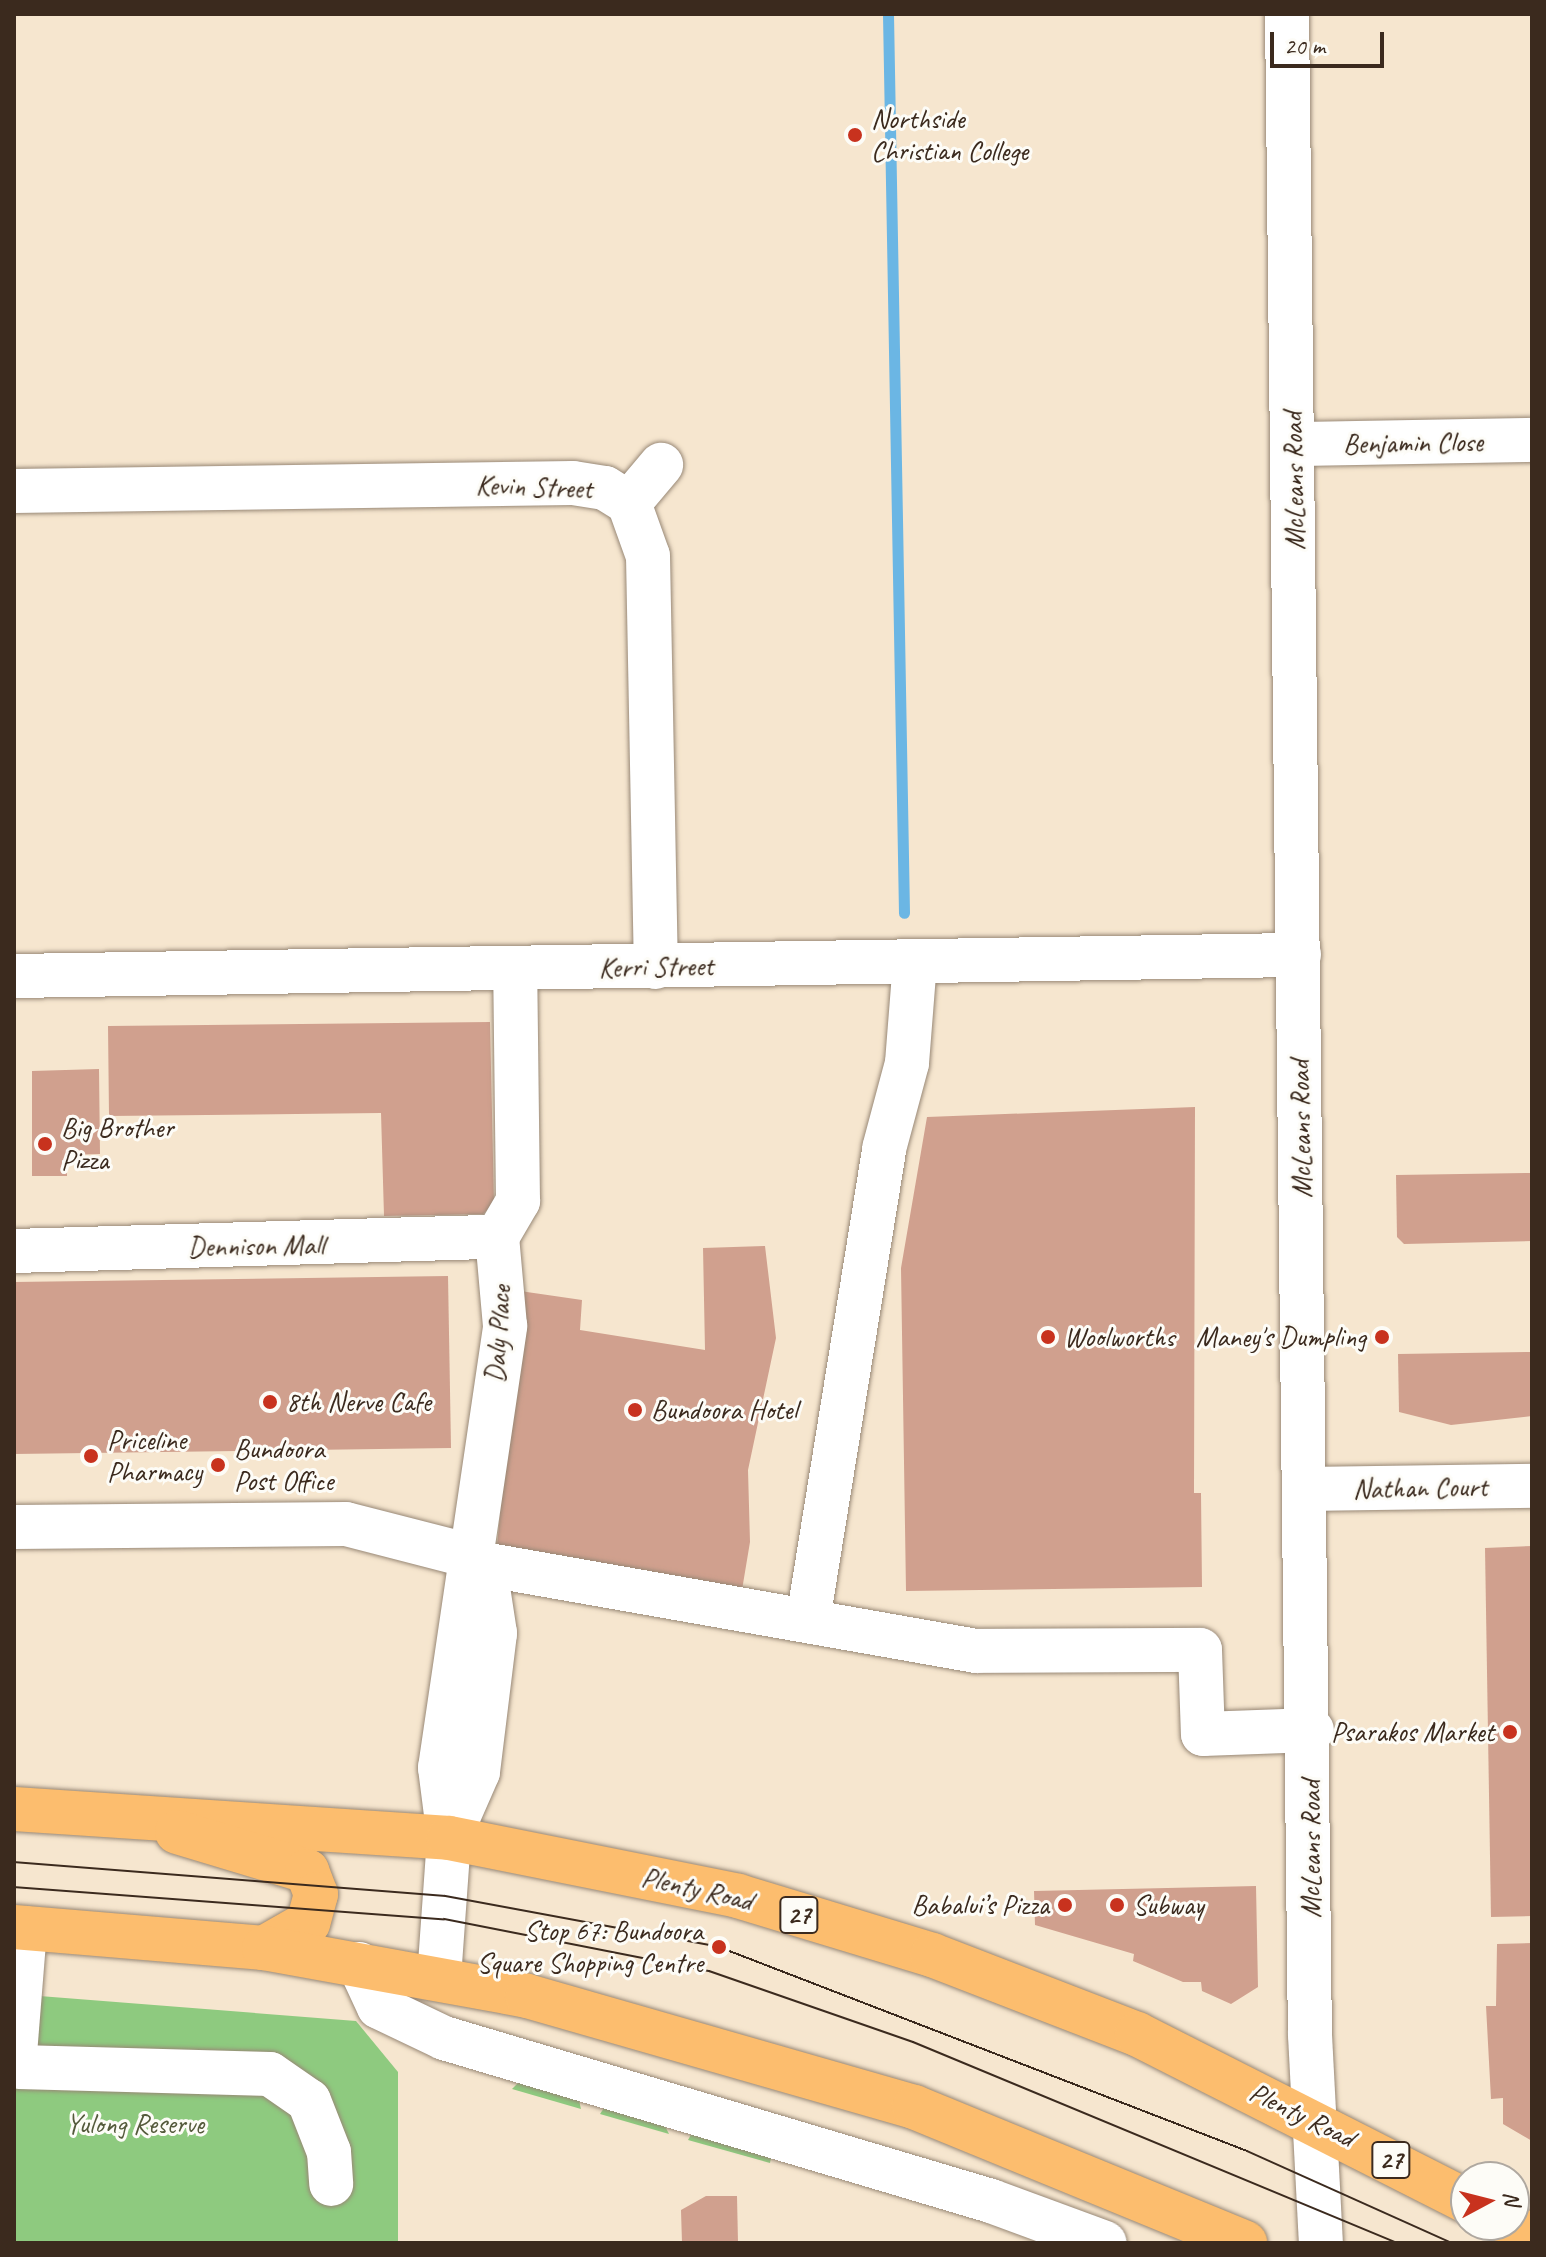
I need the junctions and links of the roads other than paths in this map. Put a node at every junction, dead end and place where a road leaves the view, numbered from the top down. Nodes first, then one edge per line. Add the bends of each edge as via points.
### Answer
1 (1287, 14) edge
2 (1532, 440) edge
3 (1294, 444) junction
4 (661, 465) dead end
5 (14, 491) edge
6 (629, 503) junction
7 (1299, 955) junction
8 (915, 962) junction
9 (656, 967) junction
10 (515, 969) junction
11 (14, 976) edge
12 (497, 1237) junction
13 (14, 1251) edge
14 (1532, 1486) edge
15 (1309, 1489) junction
16 (14, 1527) edge
17 (472, 1562) junction
18 (808, 1620) junction
19 (1312, 1730) junction
20 (14, 1809) edge
21 (133, 1816) junction
22 (449, 1838) junction
23 (20, 1927) edge
24 (264, 1948) junction
25 (359, 1964) junction
26 (439, 1978) junction
27 (17, 2066) edge
28 (1316, 2121) junction
29 (331, 2184) dead end
30 (1105, 2184) junction
31 (1450, 2192) edge
32 (1093, 2238) edge
33 (1245, 2243) edge
34 (1321, 2243) edge

1 - 3 street, McLeans Road
2 - 3 street, Benjamin Close
3 - 7 street, McLeans Road
4 - 6 street
5 - 6 street, Kevin Street via 573,483 605,488
6 - 9 street, Kevin Street via 648,556
7 - 8 street, Kerri Street
7 - 15 street, McLeans Road
8 - 9 street, Kerri Street
8 - 18 street via 907,1063 884,1149
9 - 10 street, Kerri Street
10 - 11 street, Kerri Street
10 - 12 street via 518,1201
12 - 13 street, Dennison Mall
12 - 17 street, Daly Place via 505,1326
14 - 15 street, Nathan Court
15 - 19 street, McLeans Road
16 - 17 street via 346,1524 411,1535
17 - 18 street
17 - 22 street, Daly Place via 440,1768
18 - 19 street via 976,1651 1200,1650 1203,1734
19 - 28 street, McLeans Road
20 - 21 highway, Plenty Road / 27
21 - 22 highway, Plenty Road / 27
21 - 24 highway via 240,1856 307,1871 316,1894 308,1923
22 - 26 street, Daly Place
22 - 28 highway, Plenty Road / 27 via 738,1896 932,1955 1137,2034
23 - 24 highway
23 - 27 street
24 - 25 highway
25 - 26 highway
25 - 32 street via 366,1991 394,2019
26 - 30 highway via 719,2046 914,2107
27 - 29 street via 270,2074 309,2101 329,2152
28 - 31 highway, Plenty Road / 27
28 - 34 street, McLeans Road
30 - 32 street
30 - 33 highway

